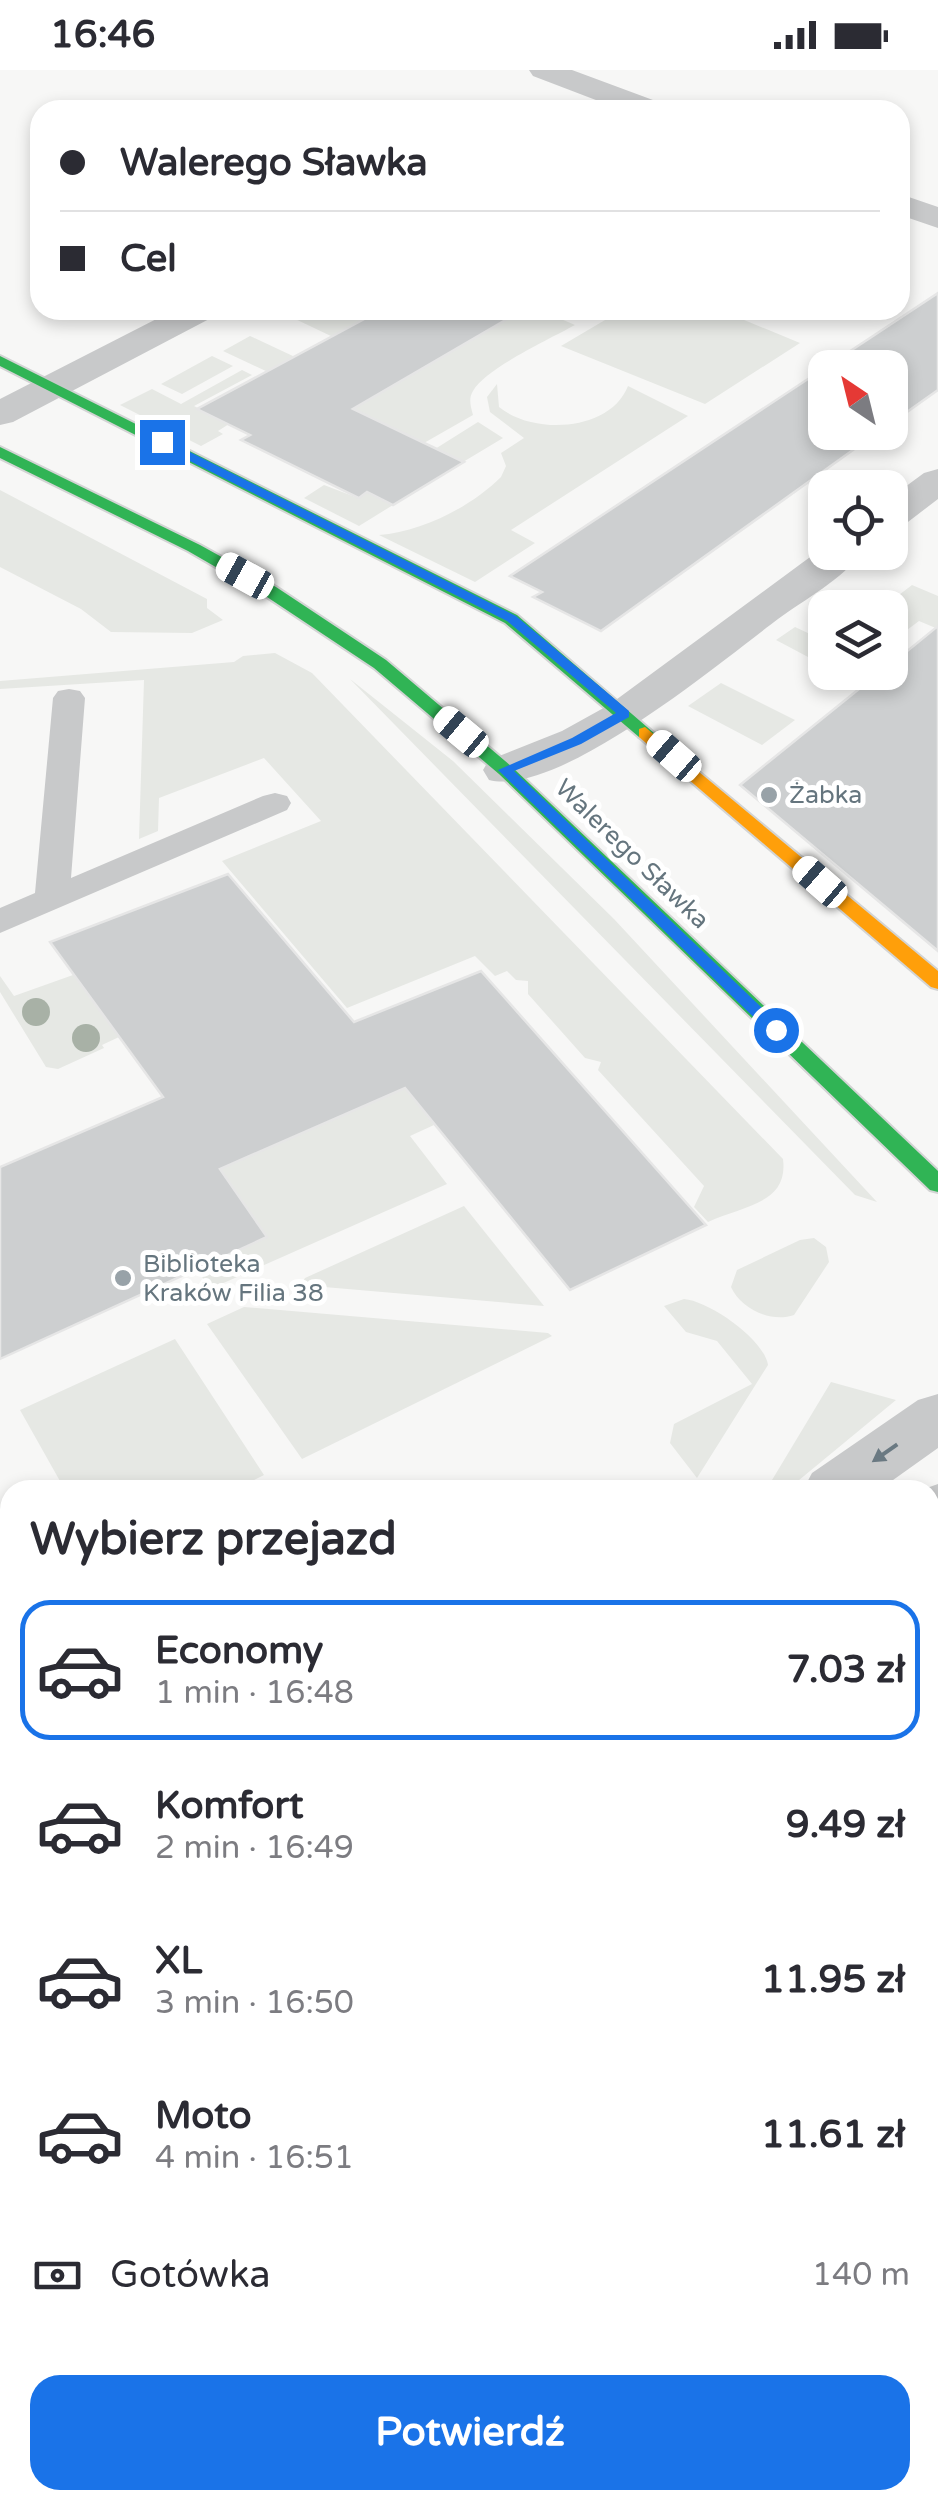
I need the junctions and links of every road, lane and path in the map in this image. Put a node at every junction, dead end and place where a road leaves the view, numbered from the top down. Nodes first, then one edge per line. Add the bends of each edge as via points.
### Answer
1 (544, 70) edge
2 (595, 100) edge
3 (910, 208) edge
4 (938, 218) edge
5 (182, 320) edge
6 (0, 360) edge
7 (52, 387) junction
8 (0, 414) edge
9 (0, 452) edge
10 (938, 481) edge
11 (908, 504) edge
12 (818, 570) edge
13 (70, 698) dead end
14 (624, 714) junction
15 (505, 770) junction
16 (275, 803) dead end
17 (52, 899) junction
18 (0, 921) edge
19 (938, 982) edge
20 (938, 1184) edge
21 (938, 1416) edge
22 (847, 1480) edge

1 - 2 street
3 - 4 street
5 - 7 street
6 - 7 street
7 - 8 street
7 - 14 street via 512,618
9 - 15 street, Walerego Sławka via 270,591 380,664
10 - 11 street
12 - 14 street
13 - 17 lane
14 - 15 street
14 - 19 street
15 - 20 street, Walerego Sławka
16 - 17 lane
17 - 18 lane
21 -> 22 street

